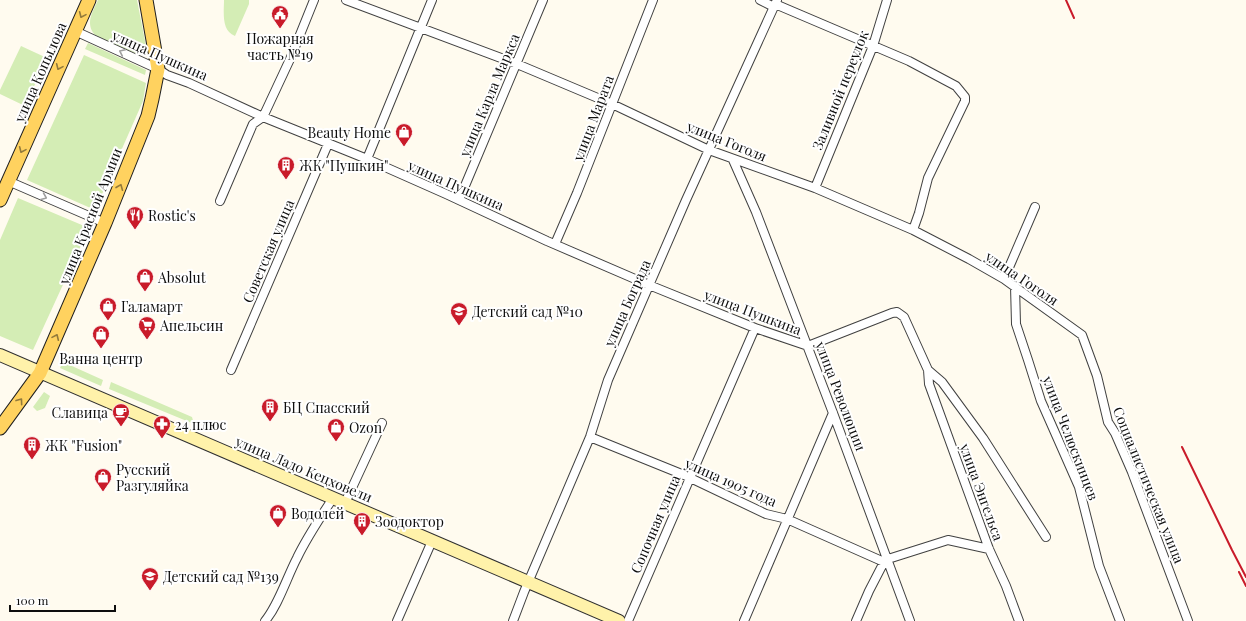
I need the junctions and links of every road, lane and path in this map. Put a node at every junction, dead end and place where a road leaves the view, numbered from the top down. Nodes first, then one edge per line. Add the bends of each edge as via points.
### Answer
1 (89, 0) edge
2 (146, 0) edge
3 (314, 0) edge
4 (346, 0) edge
5 (432, 0) edge
6 (543, 0) edge
7 (653, 0) edge
8 (760, 0) edge
9 (887, 0) edge
10 (775, 4) edge
11 (420, 27) junction
12 (75, 31) junction
13 (873, 46) junction
14 (517, 64) junction
15 (158, 69) junction
16 (612, 104) junction
17 (263, 117) junction
18 (328, 144) junction
19 (709, 150) junction
20 (367, 159) junction
21 (733, 160) junction
22 (8, 181) junction
23 (815, 188) junction
24 (0, 200) edge
25 (459, 200) junction
26 (220, 201) dead end
27 (1035, 207) dead end
28 (105, 223) junction
29 (913, 230) junction
30 (555, 244) junction
31 (1004, 279) junction
32 (650, 285) junction
33 (1015, 286) junction
34 (755, 328) junction
35 (1082, 335) joint
36 (808, 346) junction
37 (0, 355) edge
38 (230, 370) dead end
39 (928, 370) junction
40 (40, 373) junction
41 (833, 413) junction
42 (382, 423) dead end
43 (0, 428) edge
44 (590, 437) junction
45 (689, 478) junction
46 (333, 498) junction
47 (345, 503) junction
48 (787, 520) junction
49 (1046, 537) dead end
50 (432, 540) junction
51 (989, 549) junction
52 (886, 560) junction
53 (528, 582) junction
54 (265, 621) edge
55 (397, 621) edge
56 (513, 621) edge
57 (619, 621) edge
58 (628, 621) edge
59 (744, 621) edge
60 (856, 621) edge
61 (910, 621) edge
62 (1019, 621) edge
63 (1120, 621) edge
64 (1188, 621) edge

1 -> 12 main road, улица Копылова
2 - 15 main road, улица Красной Армии
3 - 17 street
4 - 11 street, улица Гоголя
5 - 11 street
6 - 14 street, улица Карла Маркса
7 - 16 street, улица Марата
8 - 10 street
9 - 13 street, Заливной переулок
10 - 13 street
10 - 19 street, улица Бограда
11 - 14 street, улица Гоголя
11 - 20 street
15 -> 12 street, улица Пушкина
12 -> 22 main road, улица Копылова
13 - 23 street, Заливной переулок
13 - 29 street via 909,61 956,86 964,97 928,178
14 - 16 street, улица Гоголя
14 - 25 street, улица Карла Маркса
15 - 17 street, улица Пушкина
28 -> 15 main road, улица Красной Армии via 148,116
16 - 19 street, улица Гоголя
16 - 30 street, улица Марата
17 - 18 street, улица Пушкина
17 - 26 street via 254,124
18 - 20 street, улица Пушкина
18 - 38 street, Советская улица
19 - 21 street, улица Гоголя
19 - 32 street, улица Бограда
20 - 25 street, улица Пушкина
21 - 23 street, улица Гоголя
21 - 36 street, улица Революции
22 - 24 main road, улица Копылова
22 -> 28 street
23 - 29 street, улица Гоголя
25 - 30 street, улица Пушкина
27 - 31 street
40 -> 28 main road, улица Красной Армии
29 - 31 street, улица Гоголя
30 - 32 street, улица Пушкина
31 - 33 street, улица Гоголя
32 - 34 street, улица Пушкина
32 - 44 street, улица Бограда via 608,380
33 - 35 street, улица Гоголя
33 - 63 street, улица Челюскинцев via 1016,324 1040,401 1079,487 1099,566
34 - 36 street, улица Пушкина
34 - 45 street, Сопочная улица
35 - 64 street, Социалистическая улица via 1097,376 1108,422 1132,472
36 - 39 street, улица Энгельса via 896,312 904,317
36 - 41 street, улица Революции
37 - 40 main road, улица Ладо Кецховели
39 - 49 street, улица Энгельса via 942,382 983,438
39 - 51 street, улица Энгельса via 929,384
43 -> 40 main road, улица Красной Армии
40 - 46 main road, улица Ладо Кецховели
41 - 48 street
41 - 52 street, улица Революции
42 - 47 street
44 - 45 street, улица 1905 года
44 - 53 street, улица Бограда
45 - 48 street, улица 1905 года via 766,514
45 - 58 street, Сопочная улица
46 - 47 main road, улица Ладо Кецховели
46 - 54 street via 311,531
47 - 50 main road, улица Ладо Кецховели
48 - 52 street, улица 1905 года
48 - 59 street
50 - 53 main road, улица Ладо Кецховели
50 - 55 street
51 - 52 street via 948,540
51 - 62 street, улица Энгельса
52 - 60 street
52 - 61 street, улица Революции
53 - 56 street, улица Бограда
53 - 57 main road, улица Ладо Кецховели

